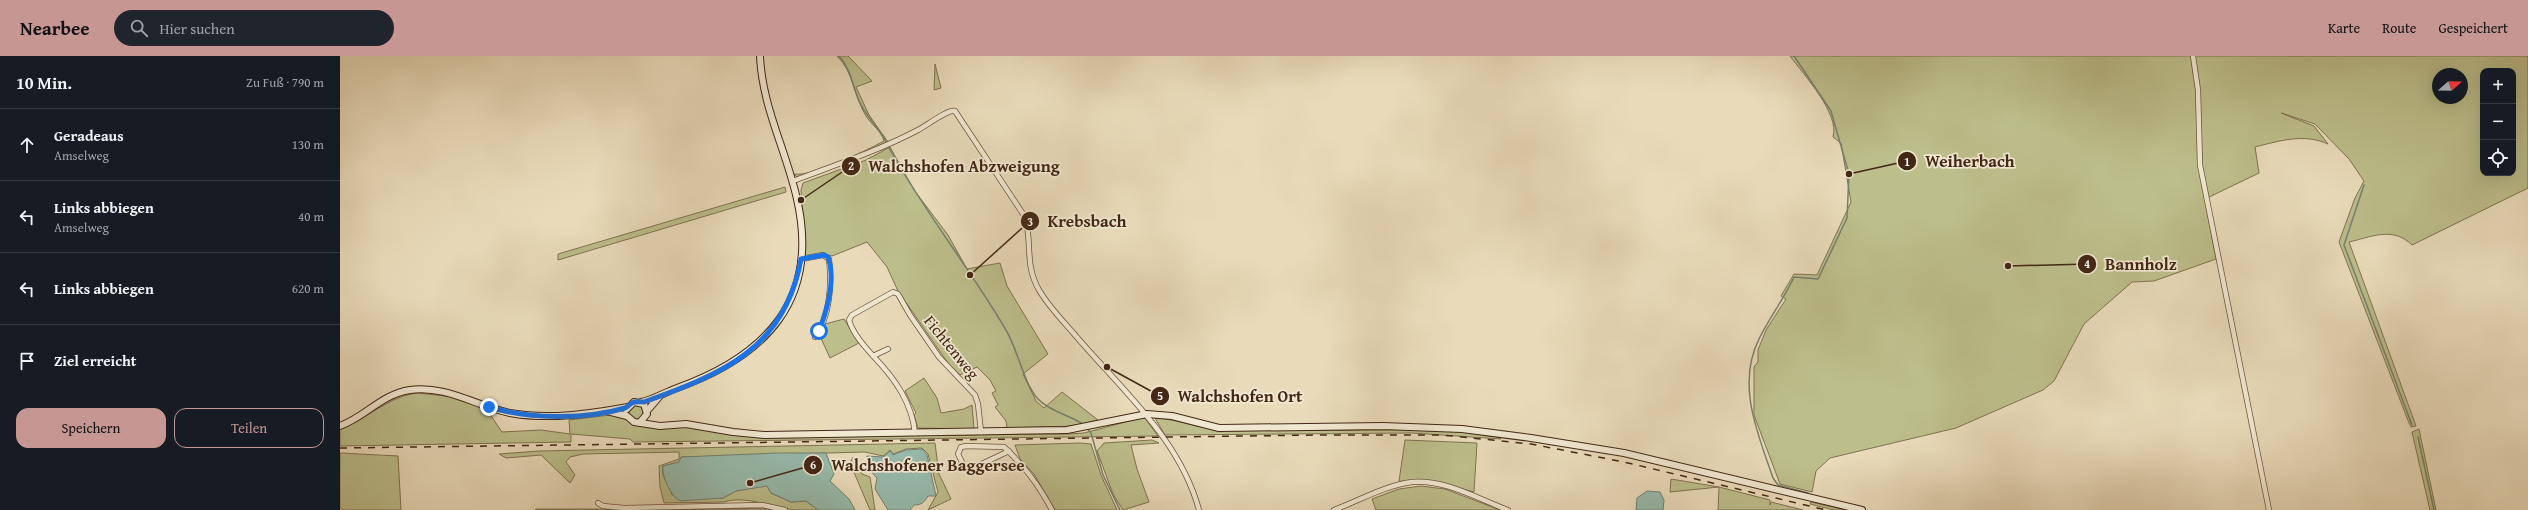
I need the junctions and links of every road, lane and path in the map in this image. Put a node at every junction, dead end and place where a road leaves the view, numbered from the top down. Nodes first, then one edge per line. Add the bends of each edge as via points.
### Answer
1 (760, 56) edge
2 (2193, 56) edge
3 (793, 181) junction
4 (801, 259) junction
5 (815, 337) dead end
6 (888, 348) dead end
7 (873, 356) junction
8 (662, 394) junction
9 (641, 402) junction
10 (628, 407) junction
11 (607, 411) junction
12 (647, 412) junction
13 (1147, 414) junction
14 (627, 416) junction
15 (641, 421) junction
16 (657, 425) junction
17 (340, 426) edge
18 (981, 432) junction
19 (915, 433) junction
20 (1009, 451) junction
21 (598, 503) dead end
22 (785, 510) edge
23 (1052, 510) edge
24 (1199, 510) edge
25 (1334, 510) edge
26 (1508, 510) edge
27 (1862, 510) edge
28 (2269, 510) edge

1 - 3 street via 766,99
2 - 28 street via 2198,90 2200,164
3 - 4 street via 801,225
3 - 13 street via 863,156 916,131 952,110 957,113 1023,214 1027,226 1029,264 1040,292 1094,358
4 - 5 street via 824,255 829,260 827,309
4 - 8 street via 788,306 760,342 740,359 717,372
6 - 7 street
7 - 18 street, Fichtenweg via 866,350 849,317 893,292 898,294 936,353 975,395
7 - 19 street via 894,380 908,403
8 - 9 street
8 - 12 street
9 - 10 street via 634,402
9 - 12 street
10 - 11 street
10 - 14 street
11 - 14 street
11 - 17 street via 554,416 520,414 499,410 445,392 420,390 395,394
12 - 15 street
12 - 16 street
13 - 18 street via 1082,428
13 - 24 street via 1183,470
13 - 27 street via 1172,416 1219,428 1383,426 1496,433 1624,453
14 - 15 street via 634,422
15 - 16 street
16 - 19 street via 686,424 765,435
18 - 19 street
20 - 20 street via 1000,446 966,446 961,447 958,454 965,468 969,470
20 - 23 street via 1035,480
21 - 22 street via 603,506 624,508 762,505
25 - 26 street via 1399,485 1423,482 1447,487

